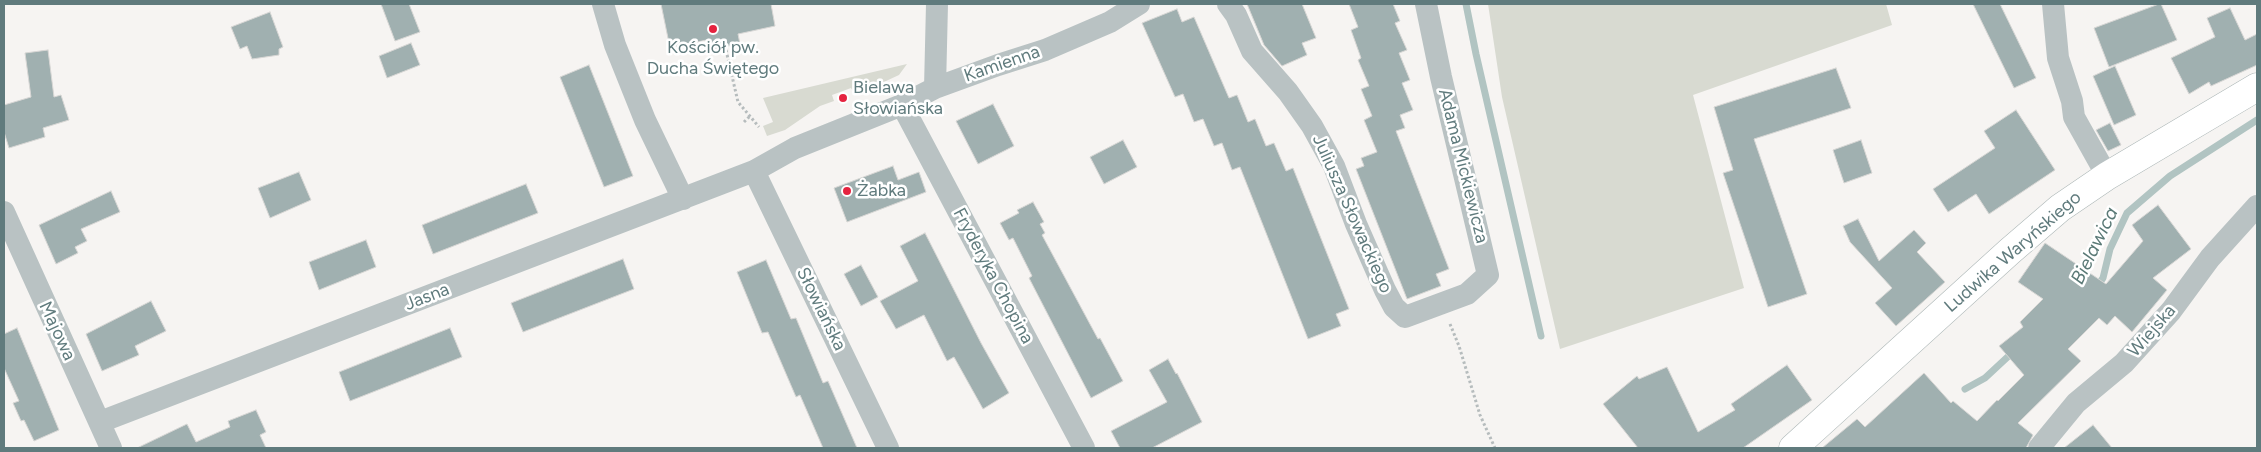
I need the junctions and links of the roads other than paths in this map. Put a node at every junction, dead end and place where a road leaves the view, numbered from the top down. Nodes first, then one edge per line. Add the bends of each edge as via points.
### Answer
1 (603, 4) edge
2 (936, 4) edge
3 (1140, 4) edge
4 (1228, 4) edge
5 (1426, 4) edge
6 (2053, 4) edge
7 (2257, 87) edge
8 (935, 88) junction
9 (902, 105) junction
10 (754, 170) junction
11 (2107, 176) junction
12 (683, 199) junction
13 (2257, 206) edge
14 (4, 212) edge
15 (1442, 305) joint
16 (100, 422) junction
17 (111, 448) edge
18 (888, 448) edge
19 (1084, 448) edge
20 (1793, 448) edge
21 (2039, 448) edge

1 - 12 street via 615,45 642,111
2 - 8 street
3 - 8 street, Kamienna via 1110,22 1044,50
4 - 15 street, Juliusza Słowackiego via 1252,51 1288,92 1334,166 1394,307 1405,317
5 - 15 street, Adama Mickiewicza via 1488,275 1467,294
6 - 11 street via 2058,58 2074,117
7 - 11 main road, Ludwika Waryńskiego
8 - 9 street, Kamienna
9 - 10 street, Kamienna via 795,148
9 - 19 street, Fryderyka Chopina
10 - 12 street, Jasna
10 - 18 street, Słowiańska
11 - 20 main road, Ludwika Waryńskiego via 2060,208 2010,251
12 - 16 street, Jasna
13 - 21 street, Wiejska via 2210,258 2164,319 2124,363 2076,403
14 - 16 street, Majowa
16 - 17 street, Majowa

